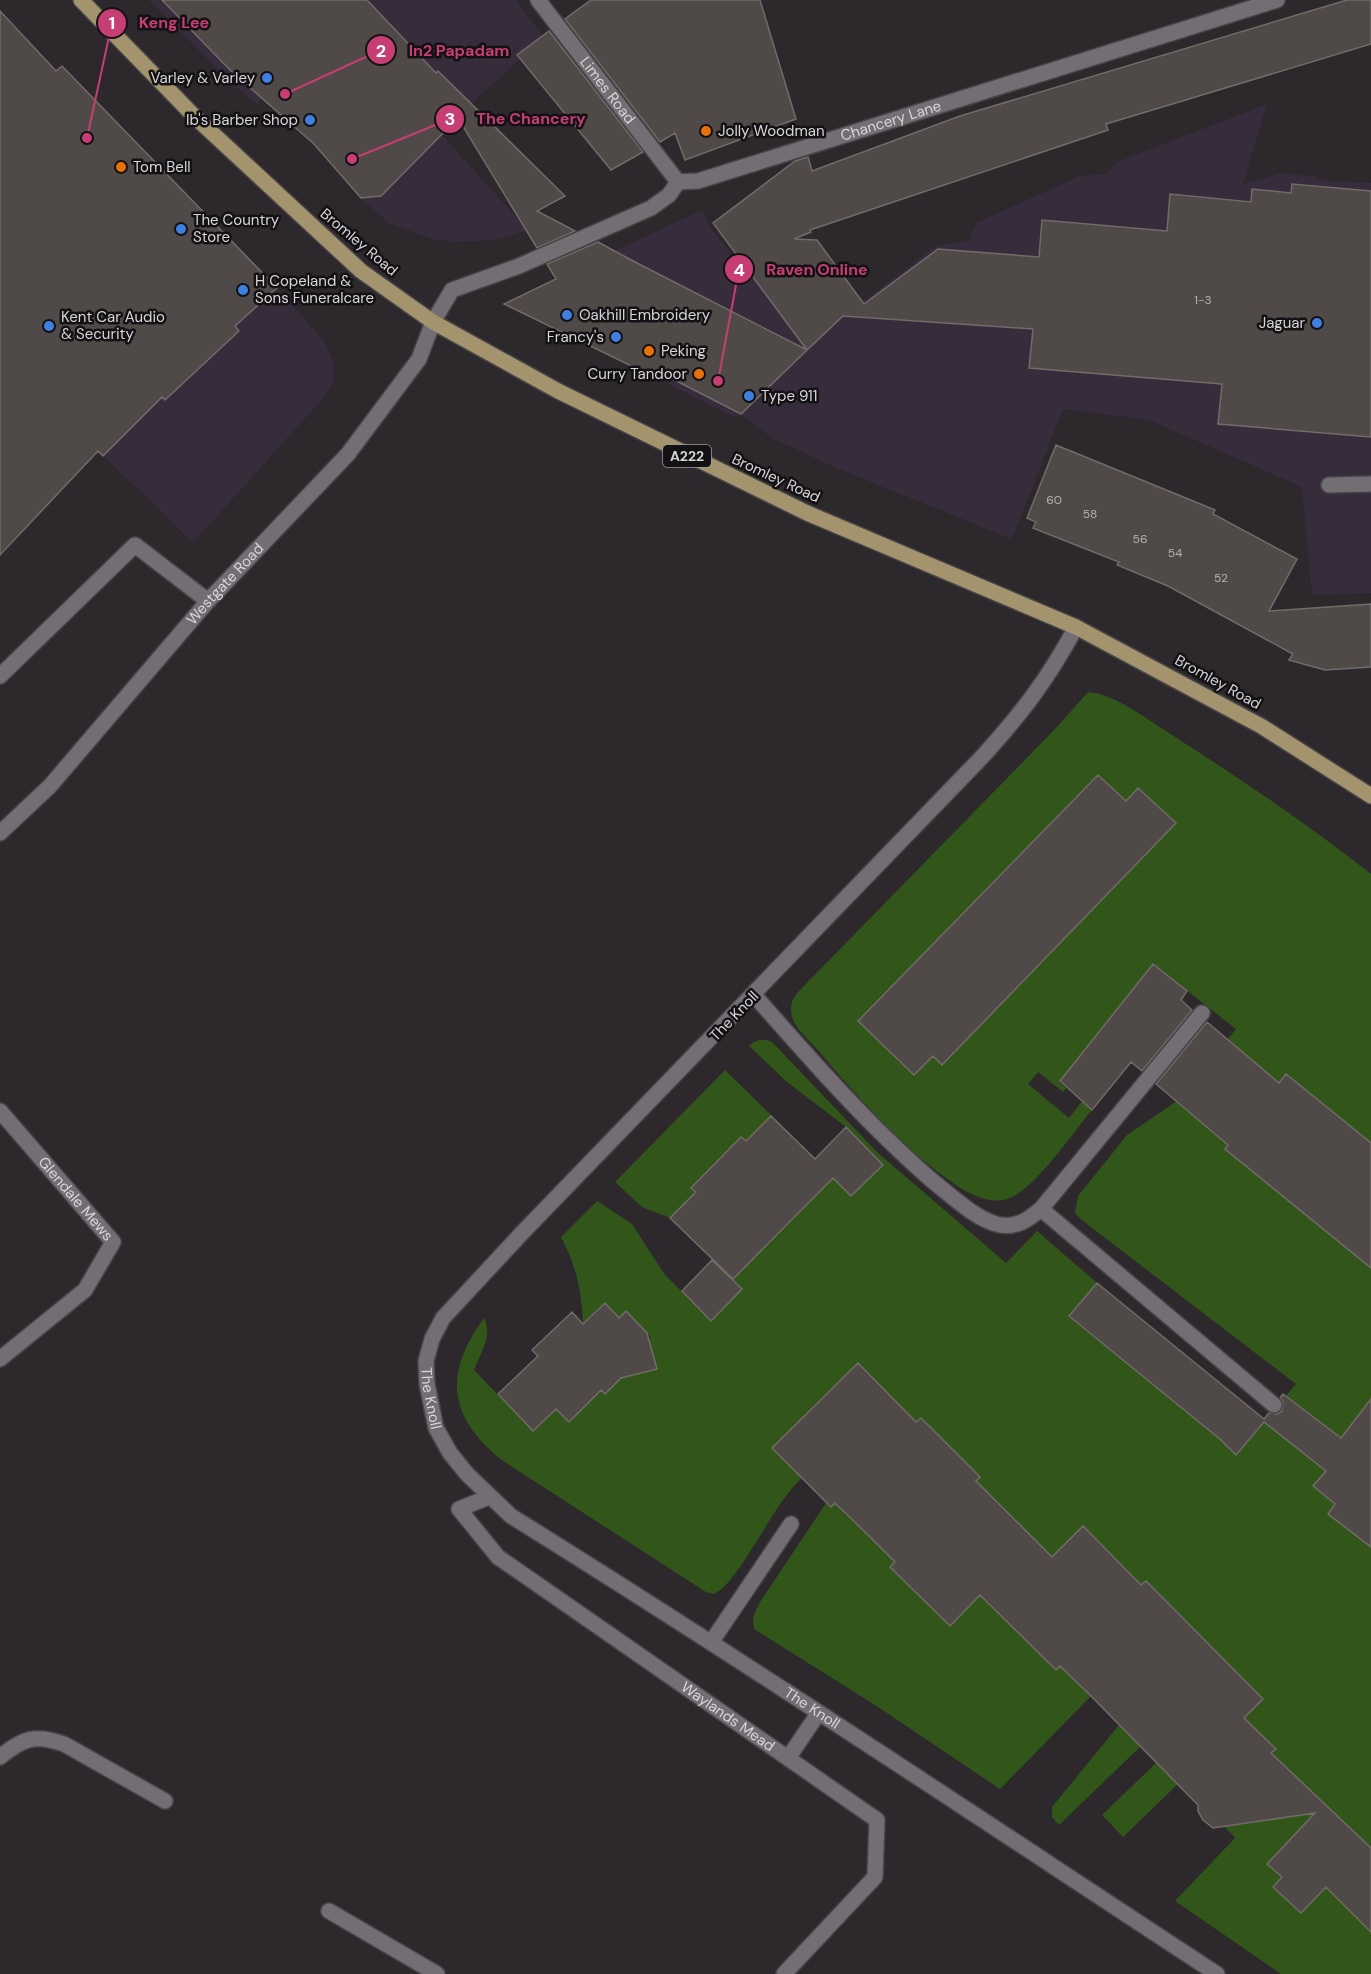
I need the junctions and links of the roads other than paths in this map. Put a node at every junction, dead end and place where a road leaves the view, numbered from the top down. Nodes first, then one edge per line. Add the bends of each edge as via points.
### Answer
1 (81, 0) edge
2 (538, 0) edge
3 (1277, 0) edge
4 (678, 182) junction
5 (434, 322) junction
6 (1371, 484) edge
7 (1329, 485) dead end
8 (208, 601) junction
9 (1076, 627) junction
10 (0, 676) edge
11 (1371, 796) edge
12 (0, 833) edge
13 (754, 995) junction
14 (1202, 1012) dead end
15 (0, 1111) edge
16 (1041, 1209) junction
17 (0, 1359) edge
18 (1274, 1405) dead end
19 (489, 1497) junction
20 (791, 1524) dead end
21 (712, 1641) junction
22 (818, 1714) junction
23 (0, 1757) edge
24 (788, 1758) junction
25 (165, 1801) dead end
26 (329, 1911) dead end
27 (437, 1974) edge
28 (784, 1974) edge
29 (1218, 1974) edge

1 - 5 main road, Bromley Road / A222 via 196,118 361,271
2 - 4 street, Limes Road
3 - 4 street, Chancery Lane via 698,181
4 - 5 street via 669,195 651,208 519,266 452,290
5 - 8 street, Westgate Road via 418,359 348,454
5 - 9 main road, Bromley Road / A222 via 579,402 796,508
6 - 7 street
8 - 10 street via 135,545
8 - 12 street, Westgate Road via 50,786
9 - 11 main road, Bromley Road / A222 via 1261,726
9 - 13 street, The Knoll via 1051,673 1021,714
13 - 16 street via 834,1086 904,1156 951,1196 988,1221 1003,1226 1028,1220
13 - 19 street, The Knoll via 443,1318 426,1361 436,1428 450,1453
14 - 16 street
15 - 17 street, Glendale Mews via 113,1242 85,1290
16 - 18 street
19 - 21 street, The Knoll via 511,1516
19 - 24 street, Waylands Mead via 459,1509 498,1557
20 - 21 street
21 - 22 street, The Knoll
22 - 24 street
22 - 29 street, The Knoll
23 - 25 street via 18,1742 50,1739
24 - 28 street, Waylands Mead via 877,1820 875,1877
26 - 27 street

